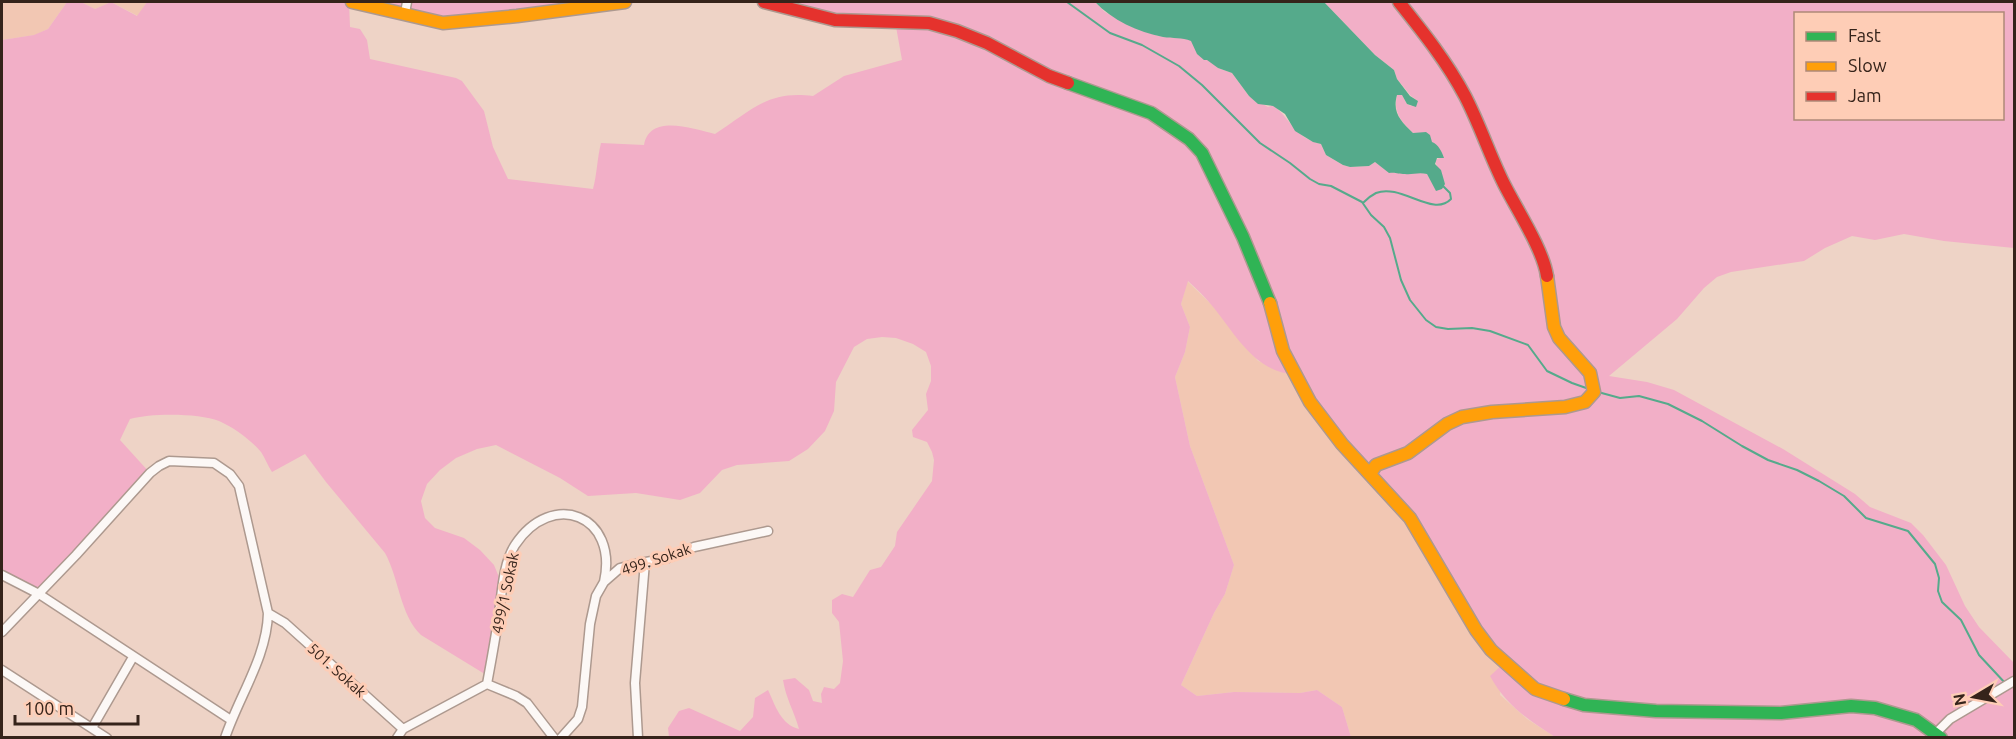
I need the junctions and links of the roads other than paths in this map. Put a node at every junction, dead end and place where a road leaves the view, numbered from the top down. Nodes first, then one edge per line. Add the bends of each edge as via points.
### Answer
1 (352, 2) edge
2 (625, 2) edge
3 (764, 2) edge
4 (1399, 2) edge
5 (406, 7) edge
6 (1370, 474) junction
7 (768, 531) dead end
8 (645, 562) junction
9 (2, 575) edge
10 (604, 582) junction
11 (39, 594) junction
12 (268, 613) junction
13 (2, 632) edge
14 (133, 657) junction
15 (2, 670) edge
16 (2014, 681) edge
17 (487, 684) junction
18 (231, 720) junction
19 (92, 728) junction
20 (403, 729) junction
21 (1938, 735) edge
22 (106, 738) edge
23 (225, 738) edge
24 (397, 738) edge
25 (554, 738) edge
26 (561, 738) edge
27 (638, 738) edge

1 - 5 street
2 - 5 street via 443,23
3 - 6 street via 835,20 929,23 957,31 1049,76 1151,113 1190,139 1202,153 1243,237 1294,374 1326,426
4 - 6 street via 1423,31 1466,98 1547,272 1554,327 1573,357 1590,373 1594,392 1585,402 1565,406 1462,417 1408,453 1376,465
6 - 21 street via 1410,518 1491,650 1535,689 1584,705 1656,711 1781,713 1851,706 1875,708 1916,720
7 - 8 street, 499. Sokak via 694,546 668,558
8 - 10 street, 499. Sokak via 620,568
8 - 27 street via 635,683
9 - 11 street
10 - 17 street, 499/1 Sokak via 605,555 593,524 569,514 547,518 528,530 514,546 507,566
10 - 26 street, 499. Sokak via 596,596 590,624 582,707 578,719
11 - 12 street via 159,466 170,461 213,463 230,474 239,486
11 - 13 street
11 - 14 street
12 - 18 street via 262,648
12 - 20 street, 501. Sokak via 285,623
14 - 18 street
14 - 19 street
15 - 19 street
16 - 21 street via 1950,719
17 - 20 street
17 - 25 street via 527,703
18 - 23 street
19 - 22 street
20 - 24 street

